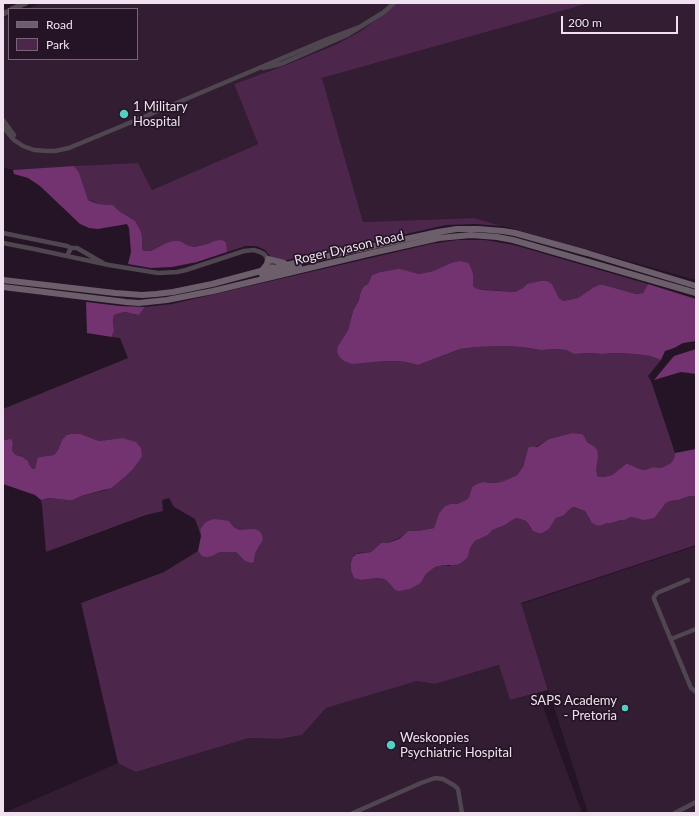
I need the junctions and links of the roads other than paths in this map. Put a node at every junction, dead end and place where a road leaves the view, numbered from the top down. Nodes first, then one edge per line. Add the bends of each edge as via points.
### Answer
1 (26, 3) edge
2 (394, 3) edge
3 (14, 8) edge
4 (3, 120) edge
5 (3, 126) edge
6 (29, 148) junction
7 (3, 233) edge
8 (3, 243) edge
9 (71, 248) junction
10 (372, 253) junction
11 (587, 253) junction
12 (67, 256) junction
13 (268, 259) junction
14 (585, 260) junction
15 (288, 264) junction
16 (108, 265) junction
17 (273, 270) junction
18 (258, 272) junction
19 (3, 280) edge
20 (696, 286) edge
21 (3, 287) edge
22 (213, 291) junction
23 (696, 293) edge
24 (688, 580) dead end
25 (696, 629) edge
26 (671, 639) junction
27 (696, 692) edge
28 (696, 802) edge
29 (352, 813) edge
30 (462, 813) edge
31 (675, 813) edge

1 - 3 street
2 - 6 street via 347,35 281,64 259,68 68,148 55,151
4 - 6 street via 13,134
5 - 6 street via 18,143
7 - 9 street
8 - 12 street
9 - 12 street
9 - 16 street via 77,248
10 - 14 main road, Roger Dyason Road via 439,238 483,236 513,240
10 - 17 main road
10 - 22 main road, Roger Dyason Road
11 - 14 main road
11 - 15 main road, Roger Dyason Road via 515,233 457,229
11 - 20 main road, Roger Dyason Road
12 - 16 street
13 - 15 main road
13 - 16 street via 260,252 250,250 177,272 158,273
13 - 17 street
13 - 18 main road via 266,266
14 - 23 main road, Roger Dyason Road
15 - 17 main road, Roger Dyason Road
17 - 18 main road, Roger Dyason Road
17 - 22 main road
18 - 19 main road, Roger Dyason Road via 212,284 156,294 115,293
21 - 22 main road, Roger Dyason Road via 139,303
24 - 26 street via 657,593 654,597
25 - 26 street
26 - 27 street via 692,689
28 - 31 street
29 - 30 street via 435,778 443,779 458,789

